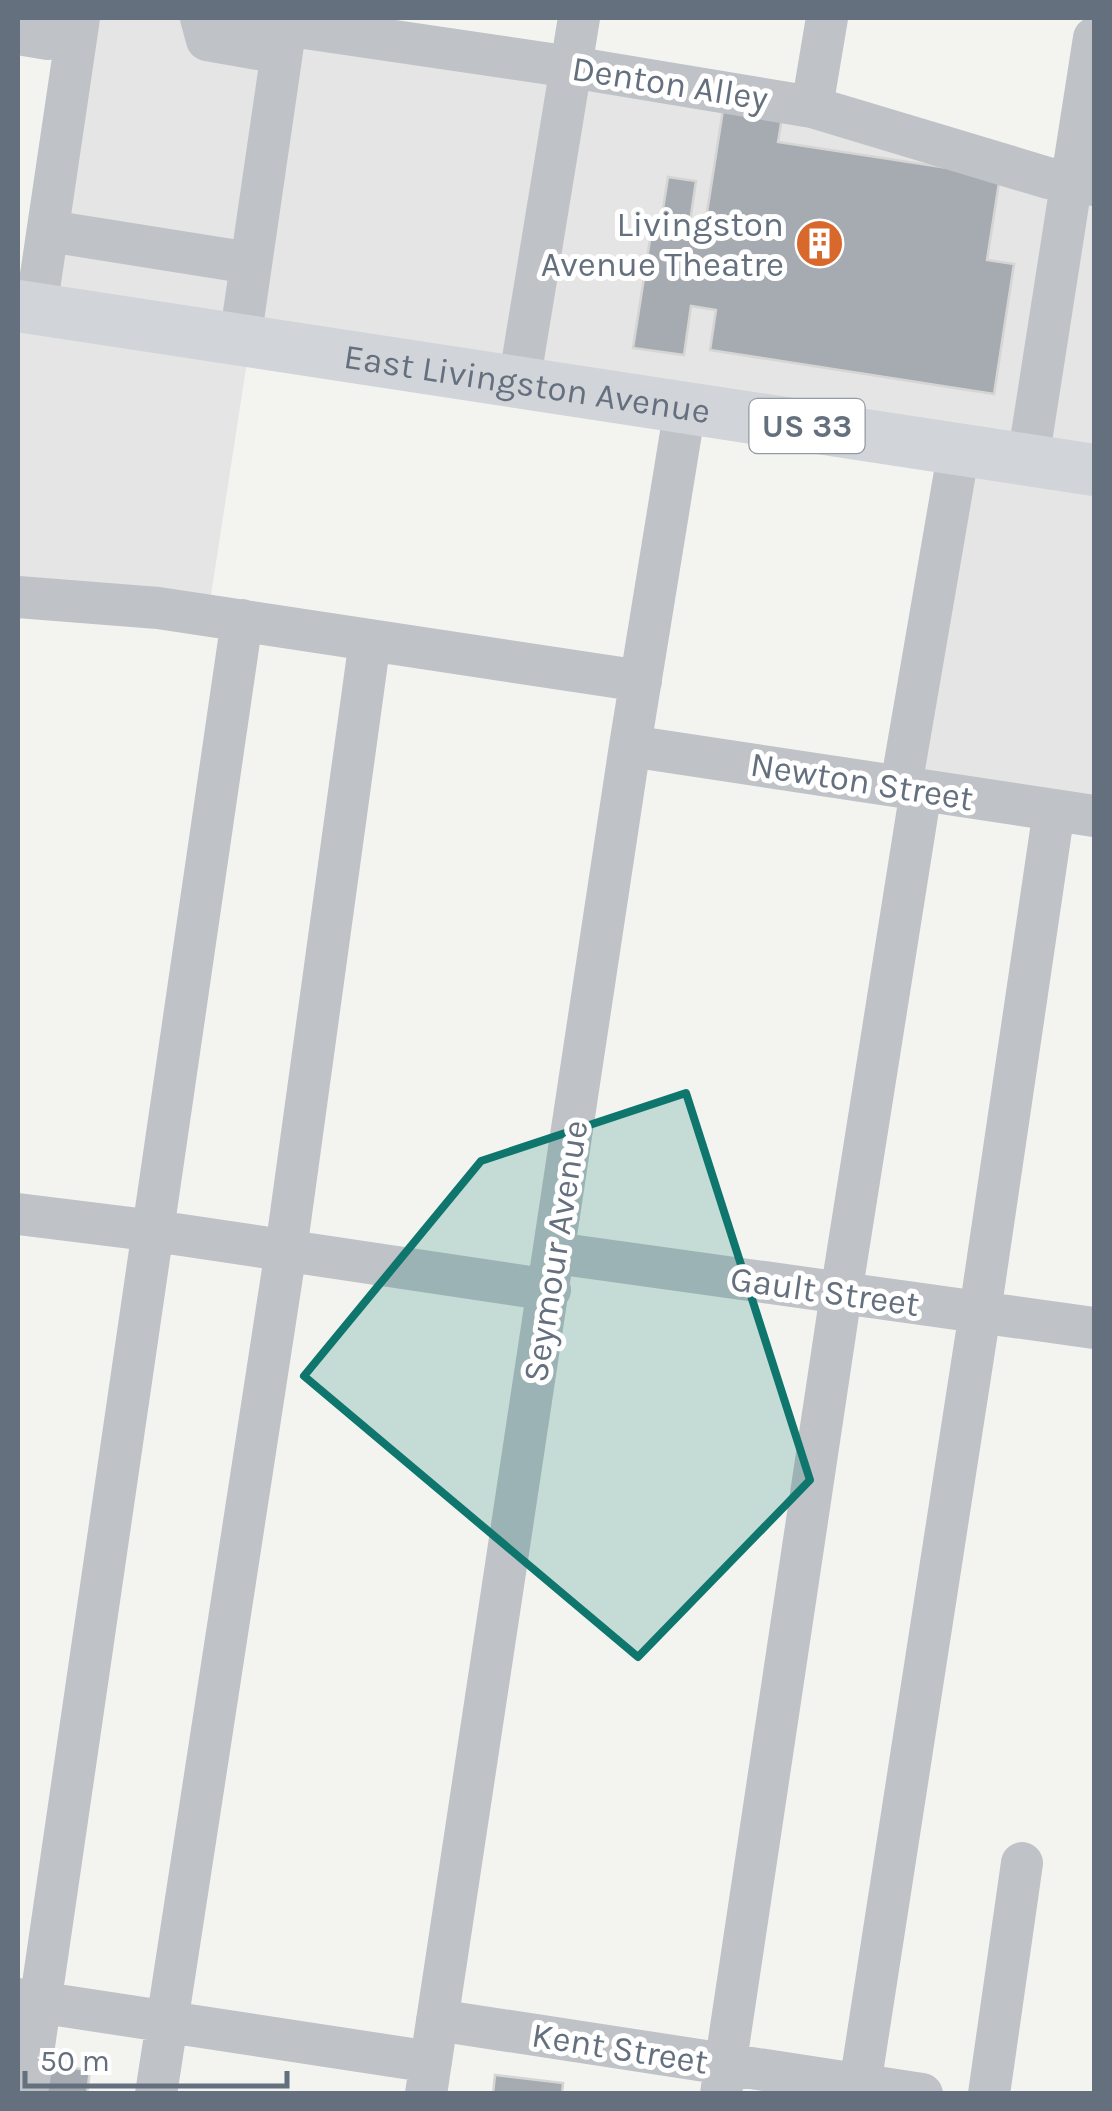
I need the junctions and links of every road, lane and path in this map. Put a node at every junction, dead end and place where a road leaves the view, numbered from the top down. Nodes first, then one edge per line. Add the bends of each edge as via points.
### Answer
1 (65, 18) edge
2 (79, 18) edge
3 (201, 18) edge
4 (237, 18) edge
5 (578, 18) edge
6 (827, 18) edge
7 (329, 24) edge
8 (18, 34) edge
9 (284, 38) junction
10 (1094, 38) edge
11 (571, 66) junction
12 (812, 107) junction
13 (1083, 184) edge
14 (49, 231) junction
15 (250, 263) junction
16 (27, 307) edge
17 (240, 340) junction
18 (519, 383) junction
19 (685, 408) junction
20 (959, 449) junction
21 (1028, 460) junction
22 (1094, 470) edge
23 (18, 597) edge
24 (242, 620) junction
25 (370, 640) junction
26 (640, 681) junction
27 (630, 746) junction
28 (911, 788) junction
29 (1074, 813) edge
30 (18, 1214) edge
31 (155, 1231) junction
32 (286, 1250) junction
33 (552, 1272) junction
34 (841, 1294) junction
35 (980, 1312) junction
36 (1094, 1328) edge
37 (1022, 1863) dead end
38 (29, 2001) edge
39 (167, 2022) junction
40 (432, 2059) edge
41 (723, 2079) edge
42 (860, 2085) junction
43 (27, 2094) edge
44 (156, 2094) edge
45 (922, 2094) edge
46 (989, 2094) edge

1 - 8 street via 48,39
2 - 14 street
3 - 9 street via 207,40
4 - 9 street, Denton Alley
5 - 11 street
6 - 12 street
7 - 9 street, Denton Alley
7 - 11 street, Denton Alley
9 - 15 street
10 - 13 street
11 - 12 street, Denton Alley
11 - 18 street
12 - 13 street, Denton Alley
13 - 21 street
14 - 15 street
14 - 16 street
15 - 17 street
16 - 17 main road, East Livingston Avenue / US 33
17 - 18 main road, East Livingston Avenue / US 33
18 - 19 main road, East Livingston Avenue / US 33
19 - 20 main road, East Livingston Avenue / US 33
19 - 26 street, Seymour Avenue
20 - 21 main road, East Livingston Avenue / US 33
20 - 28 street
21 - 22 main road, East Livingston Avenue / US 33
23 - 24 street
24 - 25 street
24 - 31 street
25 - 26 street
25 - 32 street
26 - 27 street, Seymour Avenue
27 - 28 street, Newton Street
27 - 33 street, Seymour Avenue
28 - 29 street, Newton Street
28 - 34 street
29 - 35 street
30 - 31 street, Gault Street
31 - 32 street, Gault Street
31 - 38 street
32 - 33 street, Gault Street
32 - 39 street
33 - 34 street, Gault Street
33 - 40 street, Seymour Avenue
34 - 35 street, Gault Street
34 - 41 street
35 - 36 street, Gault Street
35 - 42 street
37 - 46 street
38 - 39 street, Kent Street
38 - 43 street
39 - 40 street, Kent Street
39 - 44 street
40 - 41 street, Kent Street
41 - 42 street, Kent Street
42 - 45 street, Kent Street

